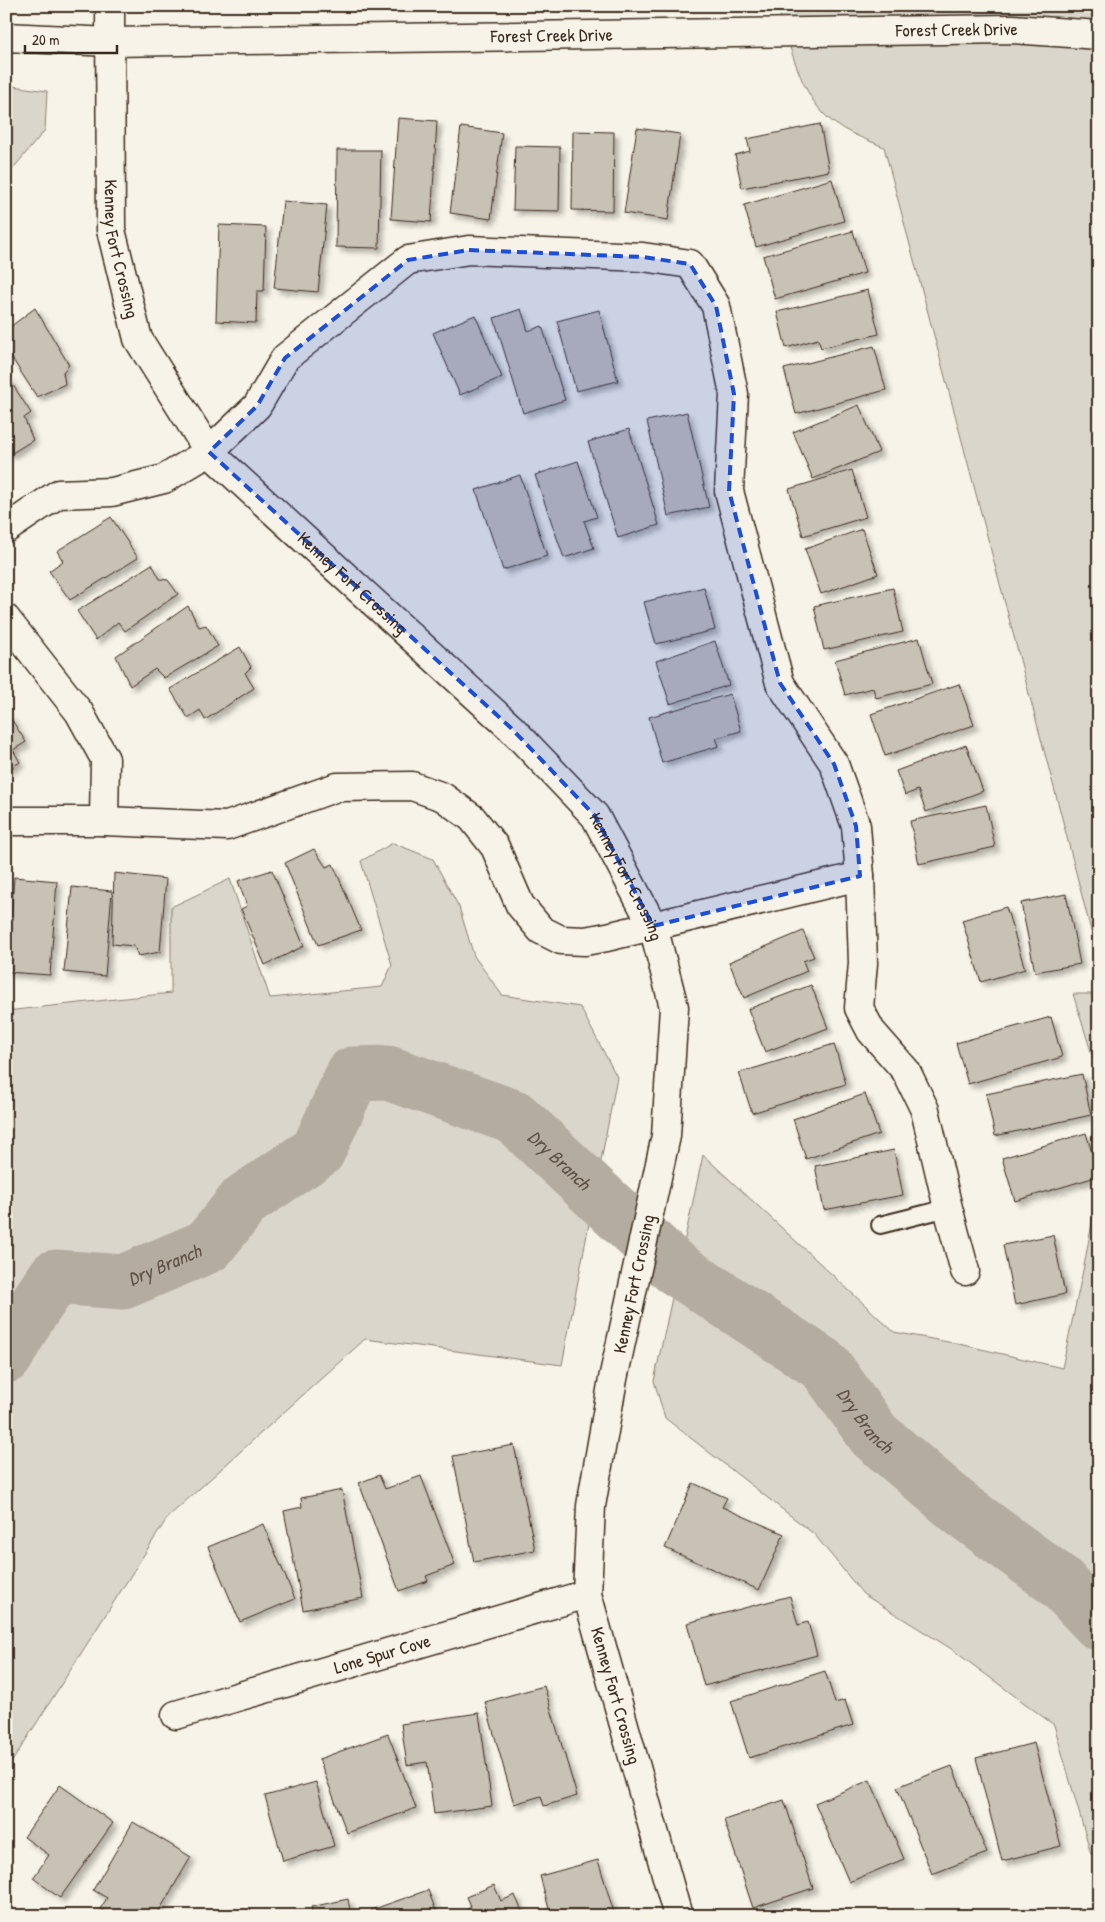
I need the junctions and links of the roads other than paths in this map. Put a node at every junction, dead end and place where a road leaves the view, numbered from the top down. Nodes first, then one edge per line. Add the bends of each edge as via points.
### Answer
1 (110, 6) edge
2 (1099, 35) edge
3 (6, 37) edge
4 (110, 42) junction
5 (209, 452) junction
6 (6, 529) edge
7 (6, 619) edge
8 (6, 821) edge
9 (104, 821) junction
10 (860, 876) junction
11 (653, 926) junction
12 (948, 1208) junction
13 (880, 1226) dead end
14 (965, 1271) dead end
15 (587, 1594) junction
16 (176, 1715) dead end
17 (678, 1916) edge

1 - 4 street, Kenney Fort Crossing
2 - 4 street, Forest Creek Drive via 1012,29
3 - 4 street, Forest Creek Drive
4 - 5 street, Kenney Fort Crossing via 112,230 138,339
5 - 6 street via 164,478 112,492 58,494
5 - 10 street via 257,406 285,358 408,260 469,250 643,257 690,264 716,306 734,394 729,491 780,683 834,764 856,826
5 - 11 street, Kenney Fort Crossing via 512,728 595,816
7 - 9 street via 79,712 105,758
8 - 9 street
9 - 11 street via 227,826 337,787 412,786 443,797 472,818 495,847 520,906 540,930 561,940 585,941
10 - 11 street
10 - 12 street via 863,963 860,1008 870,1031 906,1071 925,1110
11 - 15 street, Kenney Fort Crossing via 674,1007 666,1136 613,1379 591,1506
12 - 13 lane
12 - 14 street
15 - 16 street, Lone Spur Cove
15 - 17 street, Kenney Fort Crossing

